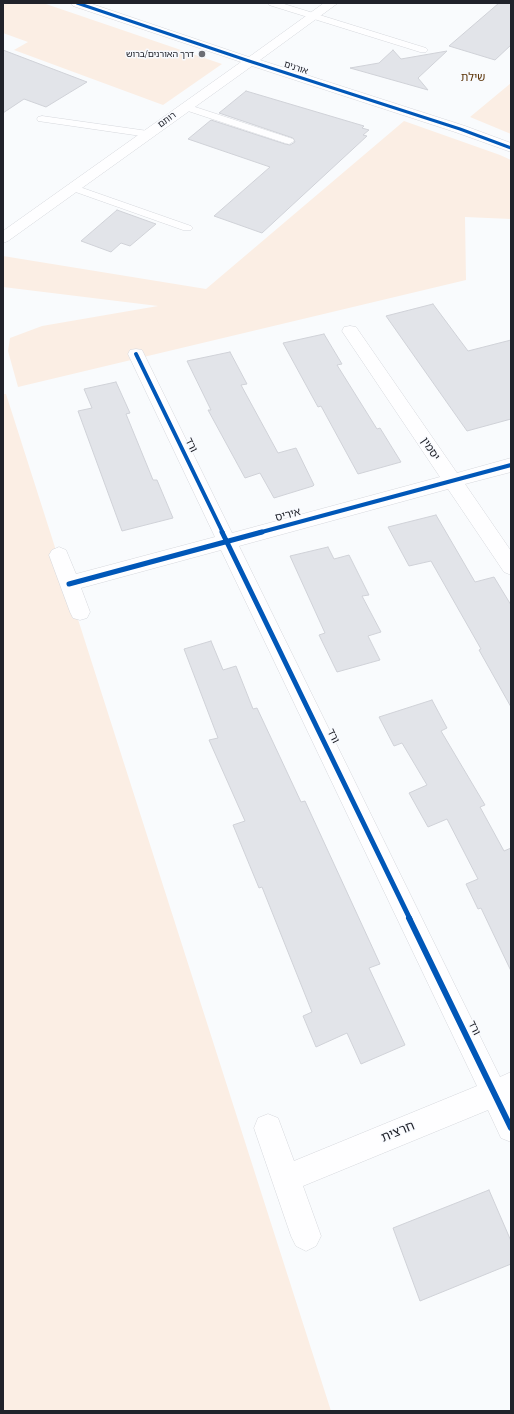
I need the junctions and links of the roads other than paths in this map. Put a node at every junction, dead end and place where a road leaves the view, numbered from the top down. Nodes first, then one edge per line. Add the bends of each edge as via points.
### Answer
1 (77, 3) edge
2 (272, 3) edge
3 (332, 3) edge
4 (314, 16) junction
5 (424, 50) dead end
6 (249, 61) junction
7 (186, 107) junction
8 (42, 119) dead end
9 (148, 134) junction
10 (289, 141) dead end
11 (511, 148) edge
12 (74, 188) junction
13 (188, 228) dead end
14 (3, 238) edge
15 (350, 331) dead end
16 (136, 354) dead end
17 (511, 465) edge
18 (451, 481) junction
19 (227, 541) junction
20 (59, 554) dead end
21 (511, 567) edge
22 (69, 584) junction
23 (80, 612) dead end
24 (503, 1090) edge
25 (268, 1128) dead end
26 (511, 1128) edge
27 (286, 1179) junction
28 (306, 1236) dead end

1 - 6 street, אורנים
2 - 4 lane
3 - 4 street, רותם
4 - 5 lane
4 - 6 street, רותם
6 - 7 street, רותם
6 - 11 street, אורנים
7 - 9 street, רותם
7 - 10 lane
8 - 9 lane
9 - 12 street, רותם
12 - 13 lane
12 - 14 street, רותם
15 - 18 street, יסמין
16 - 19 street, ורד
17 - 18 street, איריס
18 - 19 street, איריס
18 - 21 street, יסמין
19 - 22 street, איריס
19 - 24 street, ורד
20 - 22 street
22 - 23 street
24 - 26 street, ורד
24 - 27 street, חרצית
25 - 27 street
27 - 28 street

